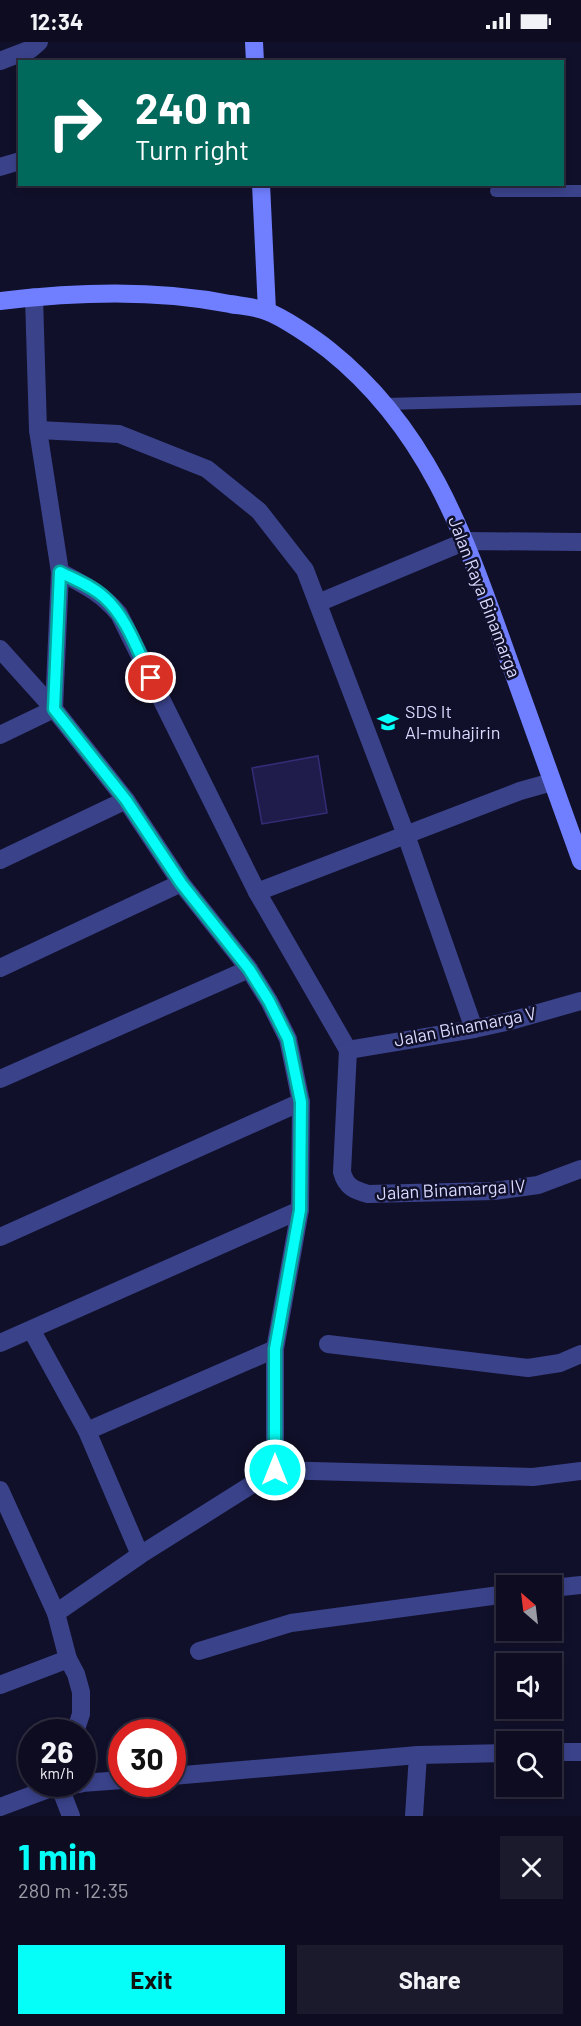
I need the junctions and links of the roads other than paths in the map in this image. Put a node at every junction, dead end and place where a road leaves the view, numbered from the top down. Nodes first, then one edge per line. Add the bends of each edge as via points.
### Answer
1 (39, 42) edge
2 (0, 61) edge
3 (18, 162) edge
4 (0, 167) edge
5 (261, 186) edge
6 (496, 191) dead end
7 (581, 191) edge
8 (34, 297) junction
9 (0, 302) edge
10 (267, 311) junction
11 (581, 399) edge
12 (384, 404) junction
13 (38, 430) junction
14 (466, 541) junction
15 (581, 542) edge
16 (60, 572) junction
17 (318, 603) junction
18 (0, 650) edge
19 (54, 709) junction
20 (0, 735) edge
21 (552, 782) junction
22 (126, 800) junction
23 (406, 835) junction
24 (0, 861) edge
25 (581, 861) edge
26 (181, 883) junction
27 (257, 892) junction
28 (0, 968) edge
29 (249, 969) junction
30 (581, 1001) edge
31 (474, 1029) junction
32 (348, 1050) junction
33 (0, 1079) edge
34 (301, 1102) junction
35 (581, 1169) edge
36 (300, 1210) junction
37 (0, 1237) edge
38 (32, 1331) junction
39 (0, 1343) edge
40 (328, 1344) dead end
41 (275, 1349) junction
42 (581, 1354) edge
43 (87, 1431) junction
44 (275, 1470) junction
45 (581, 1471) edge
46 (0, 1490) edge
47 (140, 1556) junction
48 (581, 1585) edge
49 (562, 1587) edge
50 (496, 1595) edge
51 (56, 1613) junction
52 (198, 1651) dead end
53 (68, 1659) junction
54 (0, 1685) edge
55 (79, 1719) edge
56 (562, 1752) edge
57 (581, 1752) edge
58 (496, 1753) edge
59 (418, 1755) junction
60 (186, 1775) edge
61 (26, 1797) edge
62 (64, 1797) edge
63 (0, 1807) edge
64 (71, 1816) edge
65 (414, 1816) edge

1 - 2 street via 31,50
3 - 4 street
5 - 10 street
6 - 7 lane
8 - 9 street
8 - 10 street via 132,293 180,296
8 - 13 street
10 - 12 street, Jalan Raya Binamarga via 315,339 353,369
11 - 12 lane
12 - 14 street, Jalan Raya Binamarga via 409,435
13 - 16 street
13 - 17 street via 119,434 207,469 259,511 305,570
14 - 15 street
14 - 17 street
14 - 21 street, Jalan Raya Binamarga
16 - 19 street
16 - 27 street via 95,590 119,614
17 - 23 street
18 - 19 street
19 - 20 street
19 - 22 street
21 - 23 street
21 - 25 street, Jalan Raya Binamarga
22 - 24 street
22 - 26 street
23 - 27 street
23 - 31 street
26 - 28 street
26 - 29 street
27 - 32 street
29 - 33 street
29 - 34 street via 288,1039
30 - 31 street, Jalan Binamarga V
31 - 32 street, Jalan Binamarga V
32 - 35 street, Jalan Binamarga IV via 342,1172 348,1186 357,1191 495,1191 538,1185
34 - 36 street
34 - 37 street
36 - 38 street
36 - 41 street
38 - 39 street
38 - 43 street
40 - 42 street via 528,1368 560,1363
41 - 43 street
41 - 44 street
43 - 47 street
44 - 45 street via 533,1477
44 - 47 street
46 - 51 street
47 - 51 street
48 - 49 street
50 - 52 street via 291,1623
51 - 53 street
53 - 54 street
53 - 55 street via 81,1692
56 - 57 street
58 - 59 street
59 - 60 street
59 - 65 street
61 - 63 street
62 - 64 street

